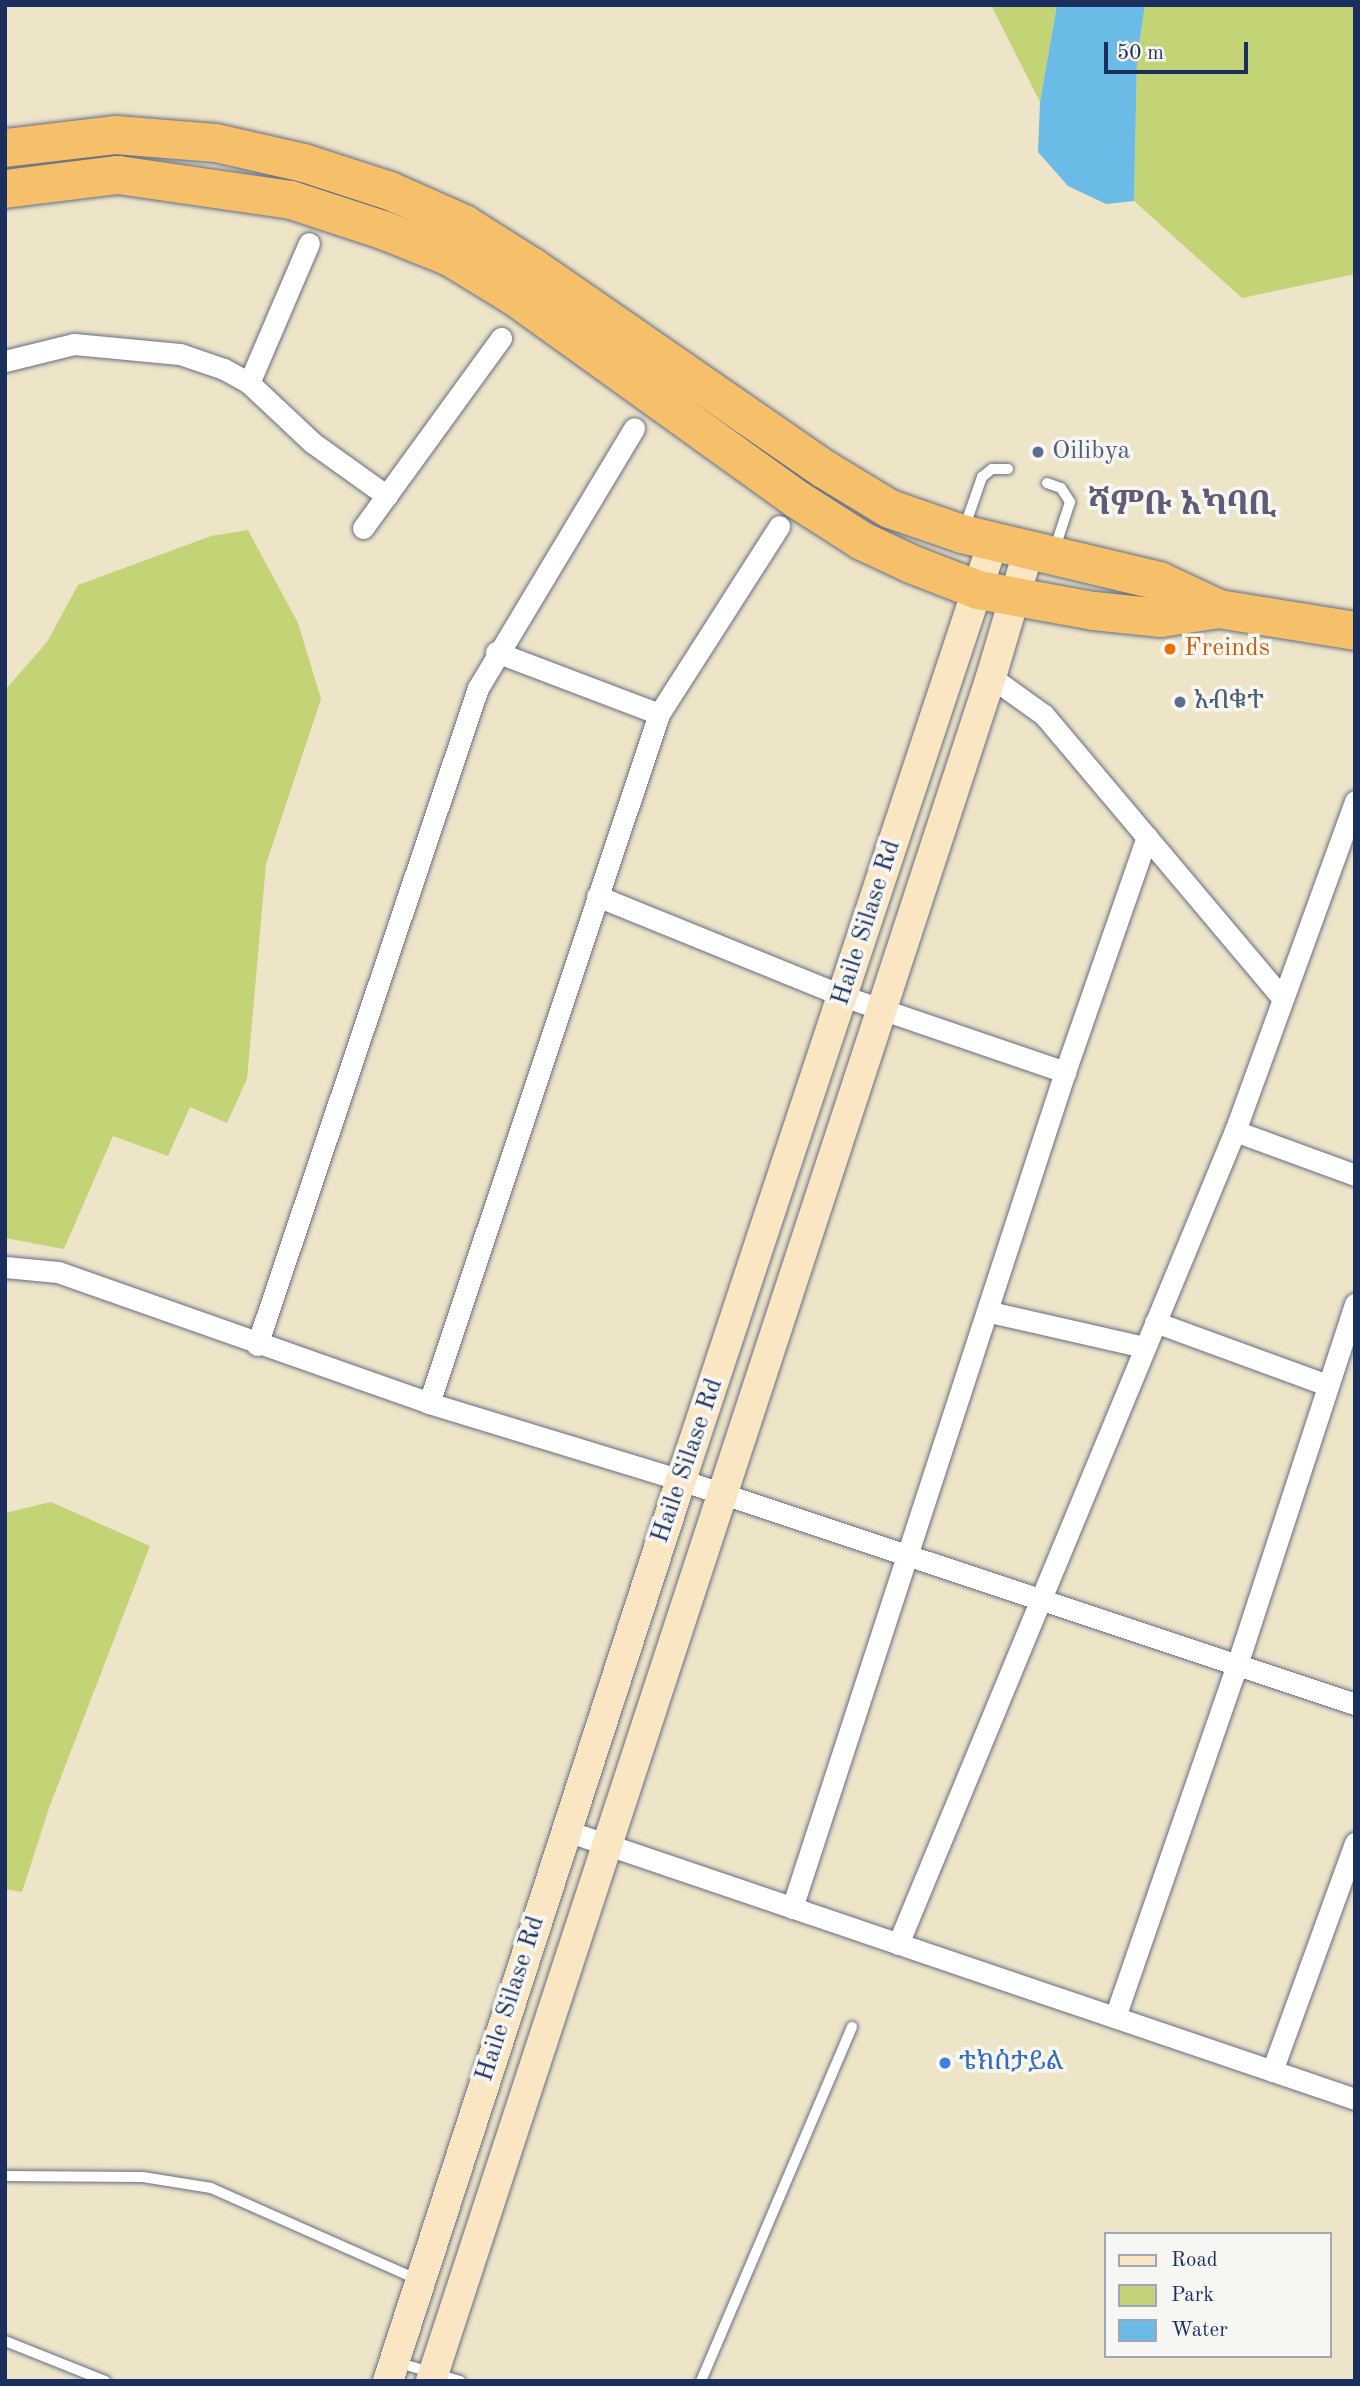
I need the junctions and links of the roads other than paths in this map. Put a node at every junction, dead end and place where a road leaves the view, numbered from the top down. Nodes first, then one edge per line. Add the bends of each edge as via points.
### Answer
1 (116, 135) junction
2 (5, 148) edge
3 (118, 175) junction
4 (5, 189) edge
5 (309, 243) dead end
6 (523, 281) junction
7 (500, 338) dead end
8 (6, 360) edge
9 (249, 383) junction
10 (634, 428) dead end
11 (1008, 469) dead end
12 (1048, 483) dead end
13 (387, 496) junction
14 (779, 526) dead end
15 (363, 528) dead end
16 (1009, 546) junction
17 (978, 590) junction
18 (1016, 598) junction
19 (1219, 610) junction
20 (1355, 631) edge
21 (496, 652) junction
22 (991, 677) junction
23 (659, 713) junction
24 (1355, 801) edge
25 (907, 803) junction
26 (946, 815) junction
27 (1147, 837) junction
28 (597, 896) junction
29 (843, 996) junction
30 (1282, 998) junction
31 (881, 1010) junction
32 (1065, 1072) junction
33 (1235, 1131) junction
34 (1355, 1175) edge
35 (5, 1267) edge
36 (1355, 1304) edge
37 (990, 1312) junction
38 (1155, 1322) junction
39 (257, 1345) junction
40 (1144, 1347) junction
41 (1326, 1385) junction
42 (429, 1403) junction
43 (681, 1480) junction
44 (723, 1496) junction
45 (910, 1557) junction
46 (1041, 1601) junction
47 (1237, 1665) junction
48 (1355, 1704) edge
49 (567, 1832) junction
50 (1355, 1843) edge
51 (605, 1845) junction
52 (792, 1908) junction
53 (898, 1944) junction
54 (1115, 2017) junction
55 (852, 2027) dead end
56 (1272, 2071) junction
57 (1355, 2099) edge
58 (5, 2176) edge
59 (419, 2280) junction
60 (5, 2341) edge
61 (391, 2371) edge
62 (442, 2378) edge
63 (105, 2381) edge
64 (701, 2381) edge

1 - 2 highway
1 - 3 highway
1 - 6 highway via 216,143 304,163 390,191 464,224
3 - 4 highway
3 - 6 highway via 290,200
5 - 9 street
6 - 16 highway via 890,509
6 - 17 highway via 852,534
7 - 13 street
8 - 9 street via 74,344 127,346 180,354
9 - 13 street via 313,443
10 - 21 street
11 - 16 lane via 992,469 982,477
12 - 16 lane via 1061,488 1070,502
13 - 15 street
14 - 23 street
16 - 17 main road, Haile Silase Rd
16 - 18 main road, Haile Silase Rd
16 - 19 highway via 1159,581
17 - 18 highway
17 - 25 main road, Haile Silase Rd
18 - 19 highway via 1161,618
18 - 22 main road, Haile Silase Rd
19 - 20 highway
21 - 23 street
21 - 39 street via 478,688
22 - 26 main road, Haile Silase Rd
22 - 27 street via 1044,715
23 - 28 street
24 - 30 street
25 - 26 main road
25 - 29 main road, Haile Silase Rd
26 - 31 main road, Haile Silase Rd
27 - 30 street
27 - 32 street
28 - 29 street
28 - 42 street
29 - 31 street
29 - 43 main road, Haile Silase Rd
30 - 33 street
31 - 32 street
31 - 44 main road, Haile Silase Rd
32 - 37 street
33 - 34 street
33 - 38 street
35 - 39 street via 58,1272
36 - 41 street
37 - 40 street
37 - 45 street
38 - 40 street
38 - 41 street
39 - 42 street
40 - 46 street
41 - 47 street
42 - 43 street
43 - 44 street
43 - 49 main road, Haile Silase Rd
44 - 45 street
44 - 51 main road, Haile Silase Rd
45 - 46 street
45 - 52 street
46 - 47 street
46 - 53 street
47 - 48 street
47 - 54 street
49 - 51 street
49 - 59 main road, Haile Silase Rd
50 - 56 street
51 - 52 street
51 - 62 main road, Haile Silase Rd
52 - 53 street
53 - 54 street
54 - 56 street
55 - 64 lane
56 - 57 street
58 - 59 lane via 143,2177 211,2188
59 - 61 main road, Haile Silase Rd
60 - 63 lane
61 - 62 lane

